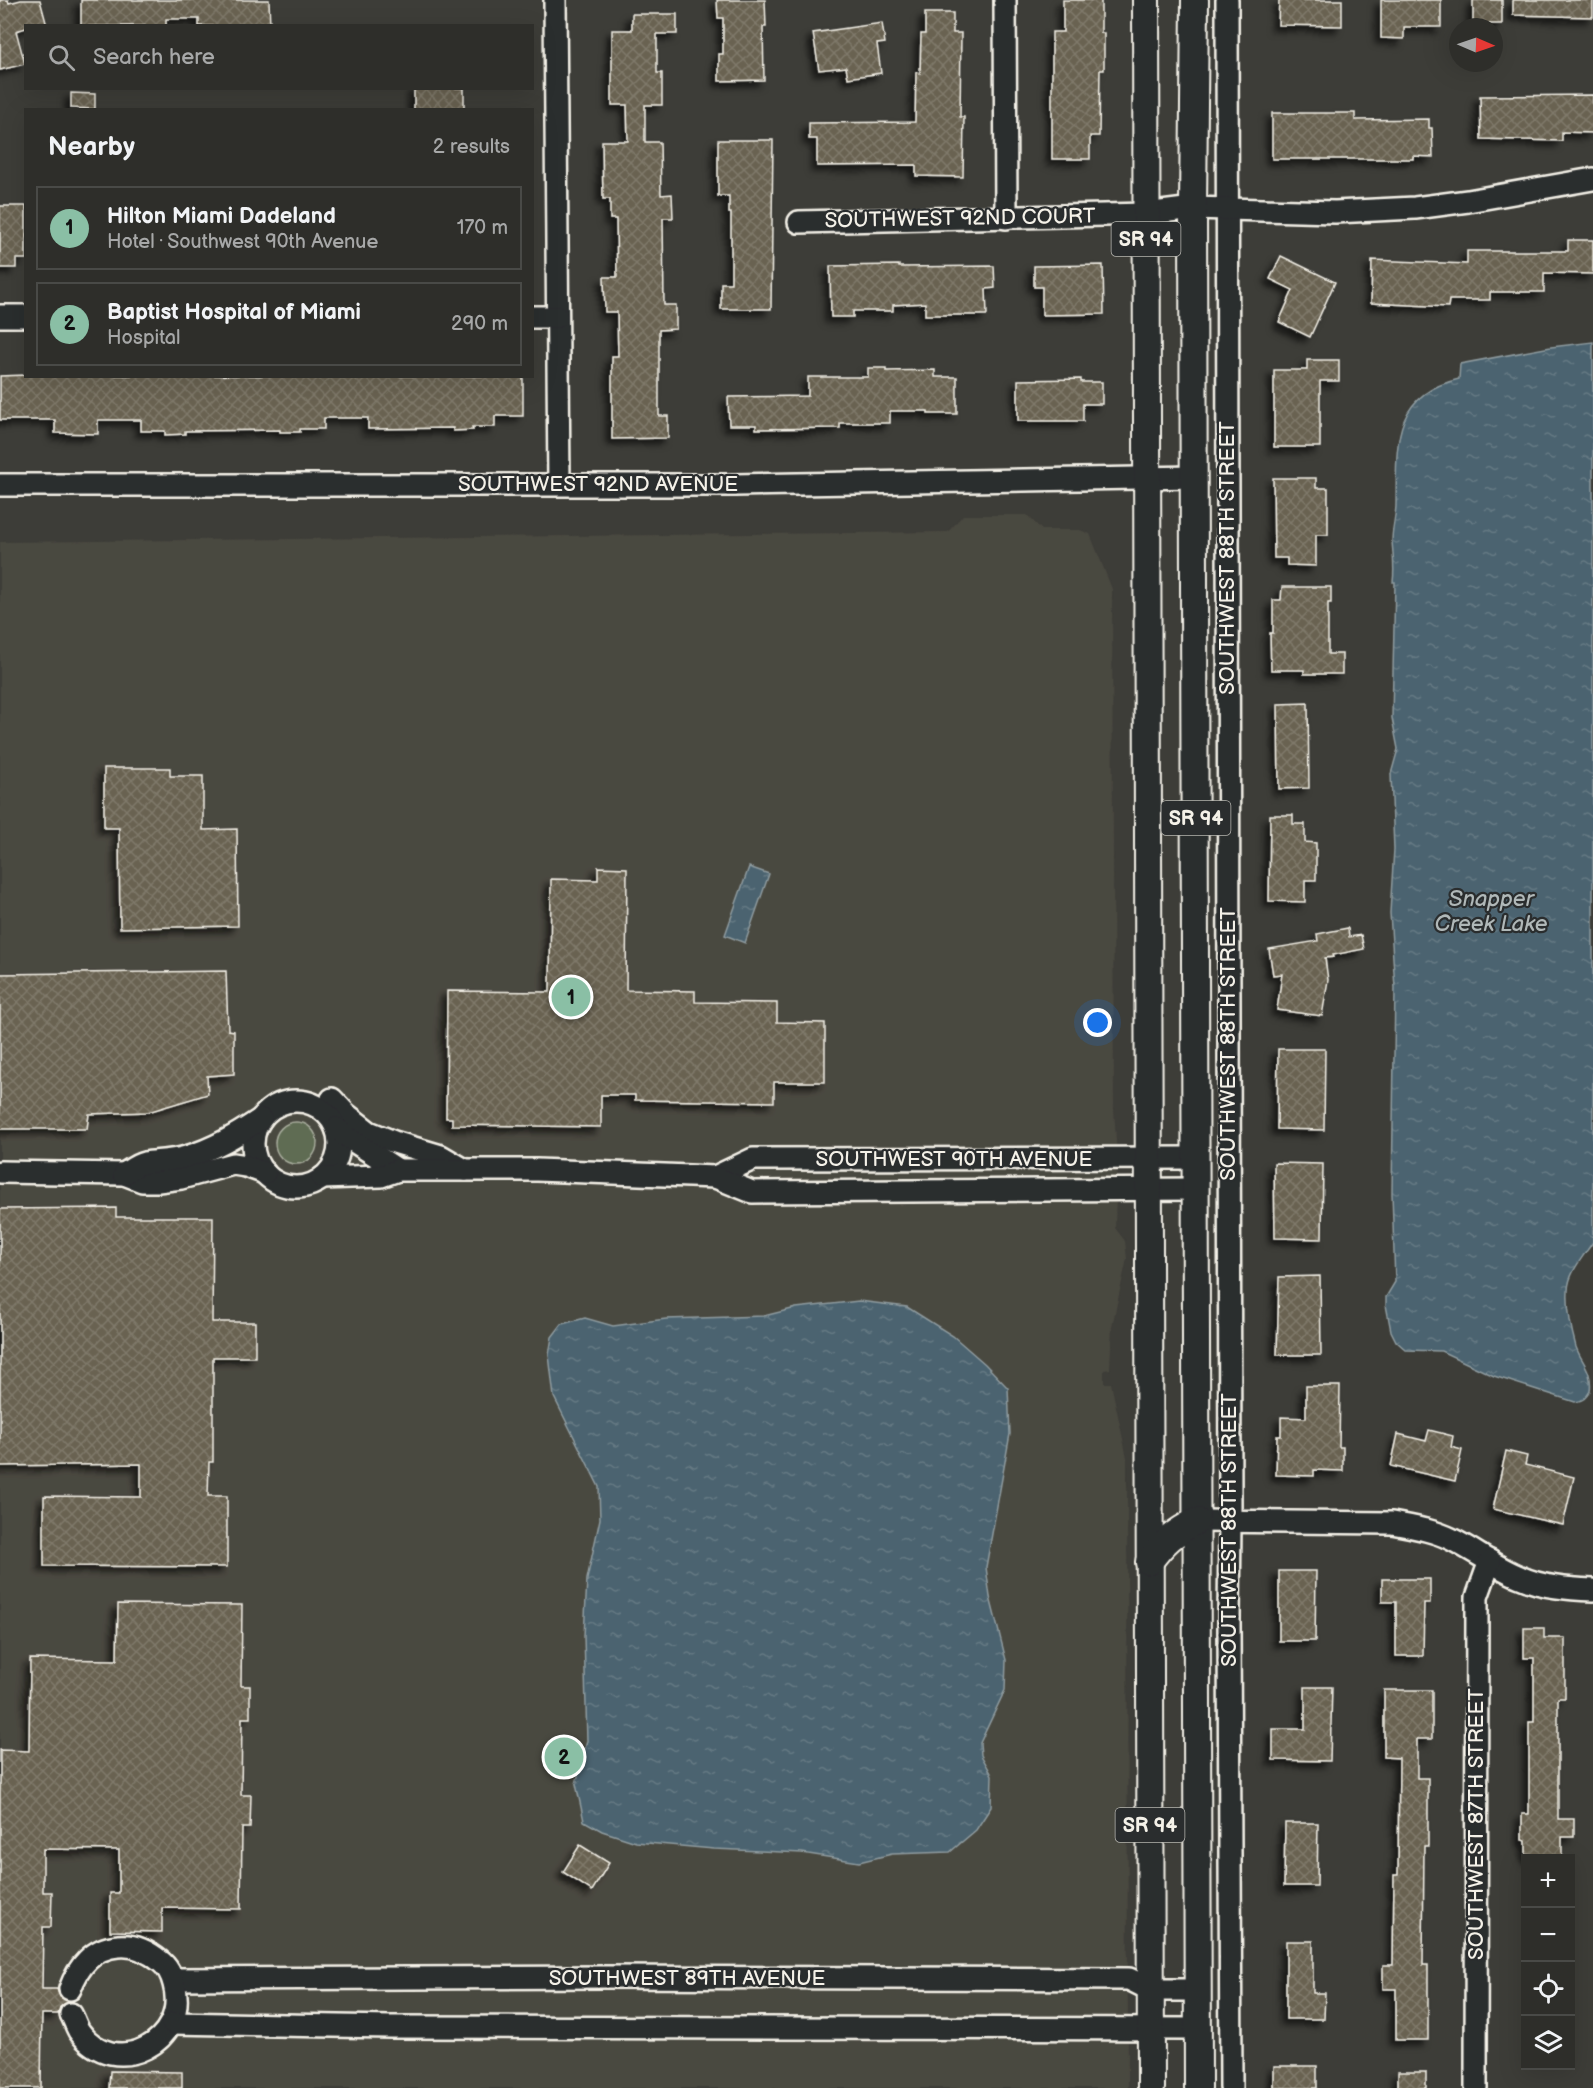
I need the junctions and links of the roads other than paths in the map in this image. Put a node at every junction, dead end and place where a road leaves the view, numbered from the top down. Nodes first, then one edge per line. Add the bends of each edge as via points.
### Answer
1 (555, 0) edge
2 (1005, 0) edge
3 (1146, 0) edge
4 (1195, 0) edge
5 (1227, 0) edge
6 (1593, 178) edge
7 (1193, 208) junction
8 (1227, 208) junction
9 (1146, 214) junction
10 (1006, 218) junction
11 (799, 222) dead end
12 (0, 316) edge
13 (24, 316) edge
14 (534, 317) edge
15 (557, 317) junction
16 (1195, 477) junction
17 (1146, 478) junction
18 (559, 484) junction
19 (0, 485) edge
20 (332, 1099) dead end
21 (261, 1119) junction
22 (336, 1128) junction
23 (1148, 1158) junction
24 (1196, 1158) junction
25 (398, 1170) junction
26 (466, 1170) junction
27 (0, 1172) edge
28 (265, 1173) junction
29 (124, 1174) junction
30 (715, 1177) junction
31 (322, 1178) junction
32 (1149, 1190) junction
33 (1196, 1190) junction
34 (1197, 1521) junction
35 (1230, 1521) junction
36 (1149, 1562) junction
37 (1490, 1562) junction
38 (1593, 1590) edge
39 (173, 1979) junction
40 (70, 1989) dead end
41 (1151, 1990) junction
42 (1198, 1990) junction
43 (71, 2014) dead end
44 (172, 2023) junction
45 (1151, 2029) junction
46 (1198, 2029) junction
47 (1151, 2088) edge
48 (1198, 2088) edge
49 (1231, 2088) edge
50 (1476, 2088) edge

1 - 15 street
2 - 10 street
3 - 9 main road, SR 94
4 - 7 main road, SOUTHWEST 88TH STREET / SR 94
5 - 8 street, SOUTHWEST 88TH STREET
6 - 8 street, SOUTHWEST 92ND COURT via 1415,208 1335,212
7 - 8 street, SOUTHWEST 92ND COURT
7 - 9 street, SOUTHWEST 92ND COURT
7 - 16 main road, SOUTHWEST 88TH STREET / SR 94
8 - 35 street, SOUTHWEST 88TH STREET
9 - 10 street, SOUTHWEST 92ND COURT
9 - 17 main road, SR 94
10 - 11 street, SOUTHWEST 92ND COURT
12 - 13 street
14 - 15 street
15 - 18 street
16 - 17 street, SOUTHWEST 92ND AVENUE
16 - 24 main road, SOUTHWEST 88TH STREET / SR 94
17 - 18 street, SOUTHWEST 92ND AVENUE
17 - 23 main road, SR 94
18 - 19 street, SOUTHWEST 92ND AVENUE
20 - 26 street, SOUTHWEST 90TH AVENUE via 369,1132 441,1156
21 - 22 street via 278,1104 299,1101 319,1107
21 - 28 street via 253,1147
21 - 29 street via 208,1149 160,1163 142,1163
22 - 25 street
22 - 31 street via 338,1150
23 - 24 street, SOUTHWEST 90TH AVENUE
23 - 30 street, SOUTHWEST 90TH AVENUE via 753,1159
23 - 32 main road, SR 94
24 - 33 main road, SOUTHWEST 88TH STREET / SR 94
25 - 26 street, SOUTHWEST 90TH AVENUE
25 - 31 street, SOUTHWEST 90TH AVENUE via 381,1176
26 - 30 street, SOUTHWEST 90TH AVENUE
27 - 29 street
28 - 29 street via 233,1164 158,1181 142,1181
28 - 31 street via 289,1186 303,1186
30 - 32 street, SOUTHWEST 90TH AVENUE via 752,1192
32 - 33 street, SOUTHWEST 90TH AVENUE
32 - 36 main road, SR 94
33 - 34 main road, SOUTHWEST 88TH STREET / SR 94
34 - 35 street
34 - 36 main road via 1176,1532
34 - 42 main road, SOUTHWEST 88TH STREET / SR 94
35 - 37 street via 1392,1523 1450,1538
35 - 49 street, SOUTHWEST 88TH STREET
36 - 41 main road, SR 94
37 - 38 street via 1529,1581
37 - 50 street, SOUTHWEST 87TH STREET via 1478,1597
39 - 40 street via 151,1953 118,1946 101,1950 87,1960
39 - 41 street, SOUTHWEST 89TH AVENUE via 1129,1979
39 - 44 street via 177,1994
41 - 42 street, SOUTHWEST 89TH AVENUE
41 - 45 main road, SR 94
42 - 46 main road, SOUTHWEST 88TH STREET / SR 94
43 - 44 street via 79,2031 92,2044 109,2052 128,2054 146,2049
44 - 45 street
45 - 46 street
45 - 47 main road, SR 94
46 - 48 main road, SOUTHWEST 88TH STREET / SR 94

